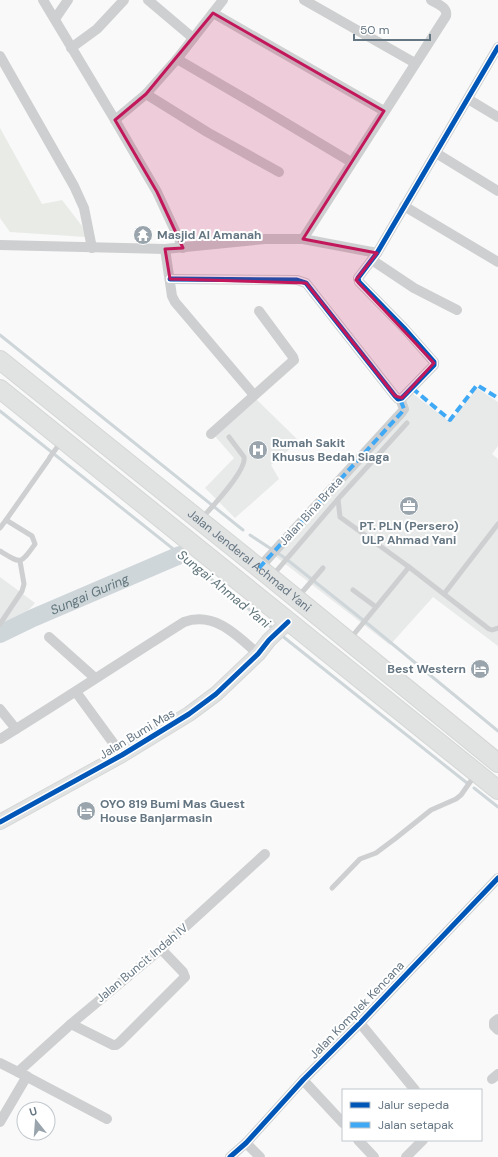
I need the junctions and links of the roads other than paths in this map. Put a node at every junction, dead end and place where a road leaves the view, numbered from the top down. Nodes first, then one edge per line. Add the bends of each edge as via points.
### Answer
1 (43, 0) edge
2 (68, 0) edge
3 (124, 0) edge
4 (148, 0) edge
5 (223, 0) edge
6 (304, 0) edge
7 (431, 0) edge
8 (213, 13) junction
9 (54, 19) junction
10 (193, 38) junction
11 (71, 48) junction
12 (498, 48) edge
13 (0, 56) edge
14 (177, 59) junction
15 (415, 63) junction
16 (146, 94) junction
17 (468, 99) junction
18 (384, 111) junction
19 (498, 117) edge
20 (115, 120) junction
21 (436, 153) junction
22 (351, 162) junction
23 (278, 172) dead end
24 (498, 191) edge
25 (404, 206) junction
26 (303, 239) junction
27 (0, 245) edge
28 (92, 248) junction
29 (183, 248) junction
30 (165, 249) junction
31 (374, 257) junction
32 (498, 262) edge
33 (170, 279) junction
34 (457, 310) dead end
35 (260, 311) dead end
36 (0, 360) edge
37 (0, 389) edge
38 (254, 395) junction
39 (400, 399) junction
40 (407, 423) dead end
41 (211, 434) dead end
42 (229, 437) dead end
43 (61, 443) junction
44 (168, 495) junction
45 (338, 499) junction
46 (154, 512) junction
47 (193, 516) junction
48 (6, 520) junction
49 (498, 524) edge
50 (173, 527) junction
51 (0, 528) edge
52 (0, 551) edge
53 (20, 561) junction
54 (409, 567) junction
55 (323, 568) dead end
56 (266, 569) junction
57 (353, 590) dead end
58 (444, 594) junction
59 (296, 599) junction
60 (376, 607) junction
61 (0, 624) edge
62 (284, 625) junction
63 (498, 628) edge
64 (49, 637) dead end
65 (348, 642) junction
66 (258, 654) junction
67 (95, 678) junction
68 (76, 692) junction
69 (0, 709) edge
70 (16, 729) junction
71 (0, 739) edge
72 (122, 755) junction
73 (498, 763) edge
74 (477, 772) junction
75 (498, 790) edge
76 (0, 822) edge
77 (265, 854) dead end
78 (498, 878) edge
79 (332, 888) dead end
80 (161, 949) junction
81 (498, 1019) edge
82 (71, 1024) junction
83 (360, 1024) junction
84 (498, 1030) edge
85 (0, 1063) edge
86 (23, 1074) junction
87 (303, 1080) junction
88 (414, 1089) edge
89 (107, 1119) dead end
90 (0, 1122) edge
91 (342, 1122) edge
92 (359, 1141) edge
93 (422, 1141) edge
94 (246, 1143) junction
95 (230, 1157) edge
96 (260, 1157) edge
97 (374, 1157) edge
98 (406, 1157) edge

1 - 9 street
2 - 9 street
3 - 11 street via 97,29
4 - 10 street
5 - 8 street
6 - 15 street
7 - 15 street via 447,12
8 - 10 street
8 - 18 street
9 - 11 street
10 - 14 street
11 - 20 street
12 - 17 street
13 - 28 street via 74,186 84,208
14 - 16 street
14 - 22 street
15 - 18 street
16 - 20 street
16 - 23 street
17 - 19 street
17 - 21 street
18 - 22 street
20 - 29 street via 157,192
21 - 24 street
21 - 25 street
22 - 26 street
25 - 31 street
25 - 32 street
26 - 29 street via 265,239
26 - 31 street
27 - 28 street
28 - 30 street
29 - 30 street
30 - 33 street
31 - 34 street via 414,288
31 - 39 street via 358,278 359,282 434,363
33 - 38 street via 175,302
33 - 39 street via 298,280 306,283 394,396
35 - 38 street via 294,360
36 - 44 highway, Jalan Jenderal Achmad Yani
37 - 43 highway, Jalan Jenderal Achmad Yani
38 - 41 street
39 - 56 street, Jalan Bina Brata via 404,406 402,412 279,547
40 - 45 lane
42 - 47 lane via 244,457 243,466 212,506
43 - 46 highway, Jalan Jenderal Achmad Yani
43 - 48 lane
44 - 46 highway
44 - 47 highway, Jalan Jenderal Achmad Yani
45 - 54 lane via 340,517
45 - 56 lane via 282,565
46 - 50 highway, Jalan Jenderal Achmad Yani
47 - 50 highway
47 - 56 highway, Jalan Jenderal Achmad Yani
48 - 51 lane
48 - 53 lane via 32,536 34,540 35,544
49 - 58 lane
50 - 62 highway, Jalan Jenderal Achmad Yani
52 - 53 lane
53 - 61 lane via 24,584 22,591
54 - 58 lane
54 - 60 lane
55 - 59 lane
56 - 59 highway, Jalan Jenderal Achmad Yani
57 - 60 lane
58 - 63 lane via 489,629
59 - 65 highway, Jalan Jenderal Achmad Yani
60 - 65 lane
62 - 66 street, Jalan Bumi Mas
62 - 74 highway, Jalan Jenderal Achmad Yani
64 - 67 street
65 - 73 highway, Jalan Jenderal Achmad Yani
66 - 67 street via 230,629 209,620 193,619 184,622
66 - 72 street, Jalan Bumi Mas via 216,694 189,714
67 - 68 street
68 - 70 street
68 - 72 street
69 - 70 street
70 - 71 street
72 - 76 street, Jalan Bumi Mas
74 - 75 highway, Jalan Jenderal Achmad Yani
74 - 79 lane via 461,795 431,810 376,853 360,859
77 - 80 street, Jalan Buncit Indah IV
78 - 83 street, Jalan Komplek Kencana
80 - 82 street, Jalan Buncit Indah IV
80 - 82 street via 185,977 120,1042 113,1045
81 - 84 street via 494,1022
82 - 86 street, Jalan Buncit Indah IV
83 - 87 street, Jalan Komplek Kencana
83 - 88 street
85 - 86 street
86 - 89 street
86 - 90 street, Jalan Buncit Indah IV
87 - 91 street
87 - 94 street, Jalan Komplek Kencana
92 - 97 street
93 - 98 street
94 - 95 street, Jalan Komplek Kencana
94 - 96 street

